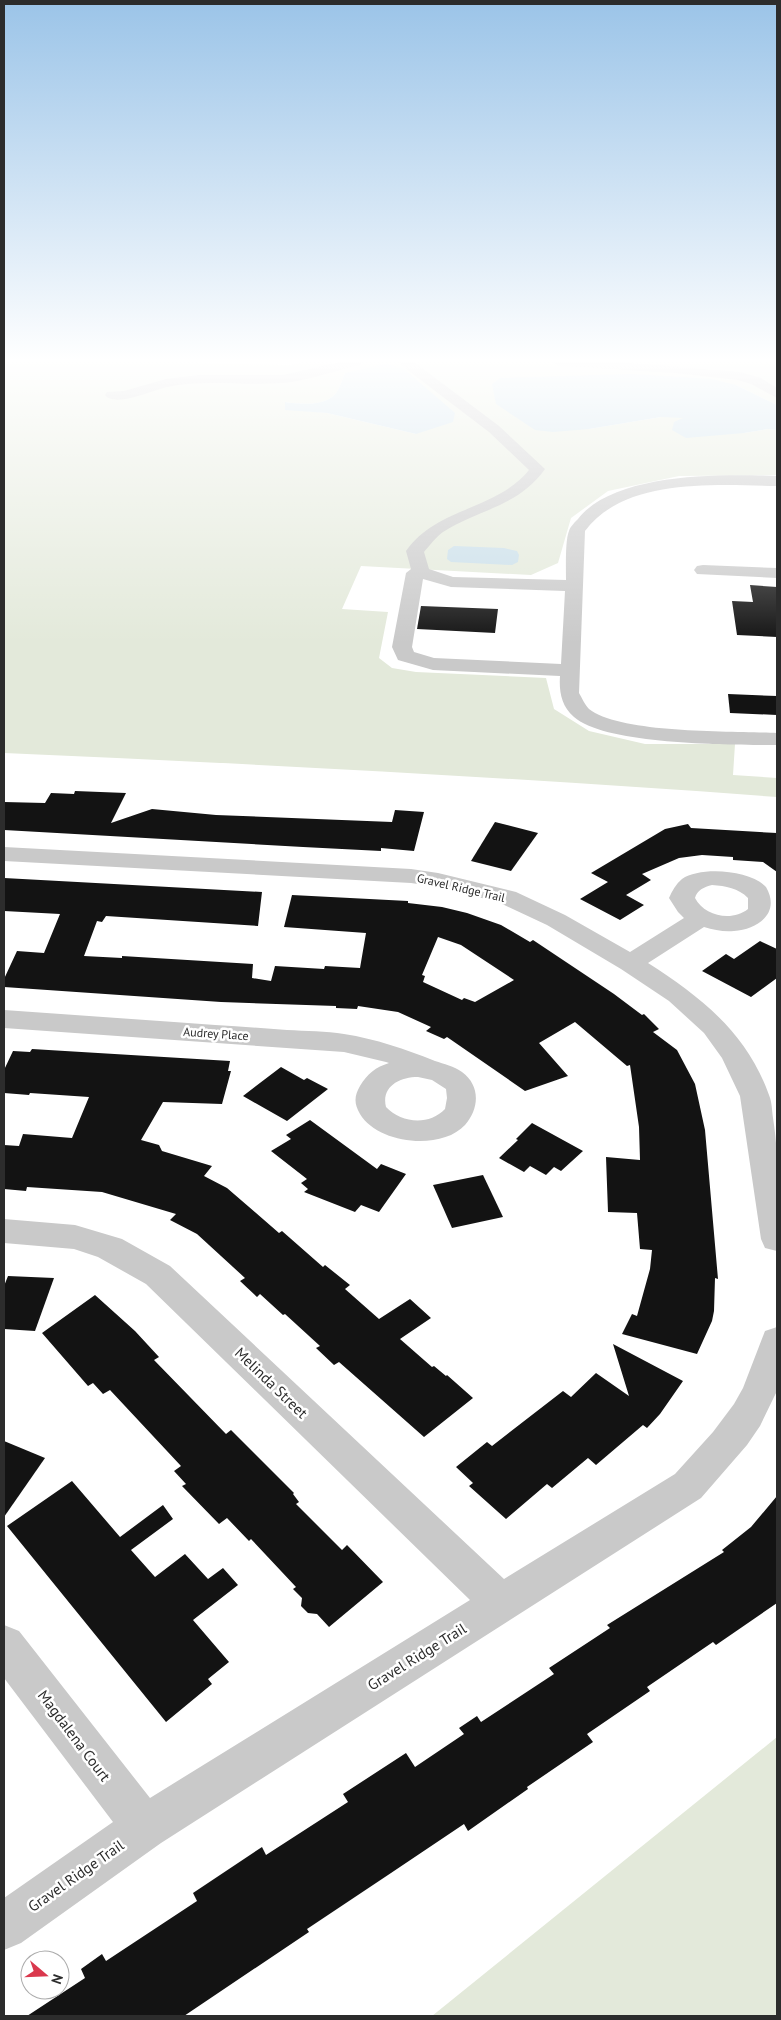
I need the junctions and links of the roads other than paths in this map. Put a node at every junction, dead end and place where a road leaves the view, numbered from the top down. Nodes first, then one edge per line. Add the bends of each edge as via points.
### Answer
1 (523, 456) edge
2 (777, 481) edge
3 (703, 570) dead end
4 (421, 572) junction
5 (777, 573) edge
6 (574, 586) junction
7 (570, 670) junction
8 (777, 739) edge
9 (4, 854) edge
10 (701, 918) dead end
11 (630, 963) junction
12 (4, 1019) edge
13 (425, 1068) dead end
14 (771, 1160) edge
15 (4, 1231) edge
16 (777, 1240) edge
17 (777, 1341) edge
18 (502, 1604) junction
19 (4, 1645) edge
20 (145, 1827) junction
21 (4, 1926) edge

1 - 4 street via 536,469 524,476 510,493 436,530 414,551
2 - 6 street via 687,482 648,488 610,501 592,512 577,531
3 - 5 street
4 - 6 street via 451,582
4 - 7 street via 415,573 402,647 405,656 433,664
6 - 7 street
7 - 8 street via 569,693 581,714 604,726 636,733
9 - 11 street, Gravel Ridge Trail via 438,880 507,898 556,920
10 - 11 street
11 - 14 street, Gravel Ridge Trail via 679,995 714,1027 735,1055 756,1096
12 - 13 street, Audrey Place via 344,1043 394,1054
14 - 16 street, Gravel Ridge Trail
15 - 18 street, Melinda Street via 75,1237 110,1248 158,1275
17 - 18 street, Gravel Ridge Trail via 765,1378 747,1416 688,1486
18 - 20 street, Gravel Ridge Trail
19 - 20 street, Magdalena Court
20 - 21 street, Gravel Ridge Trail

